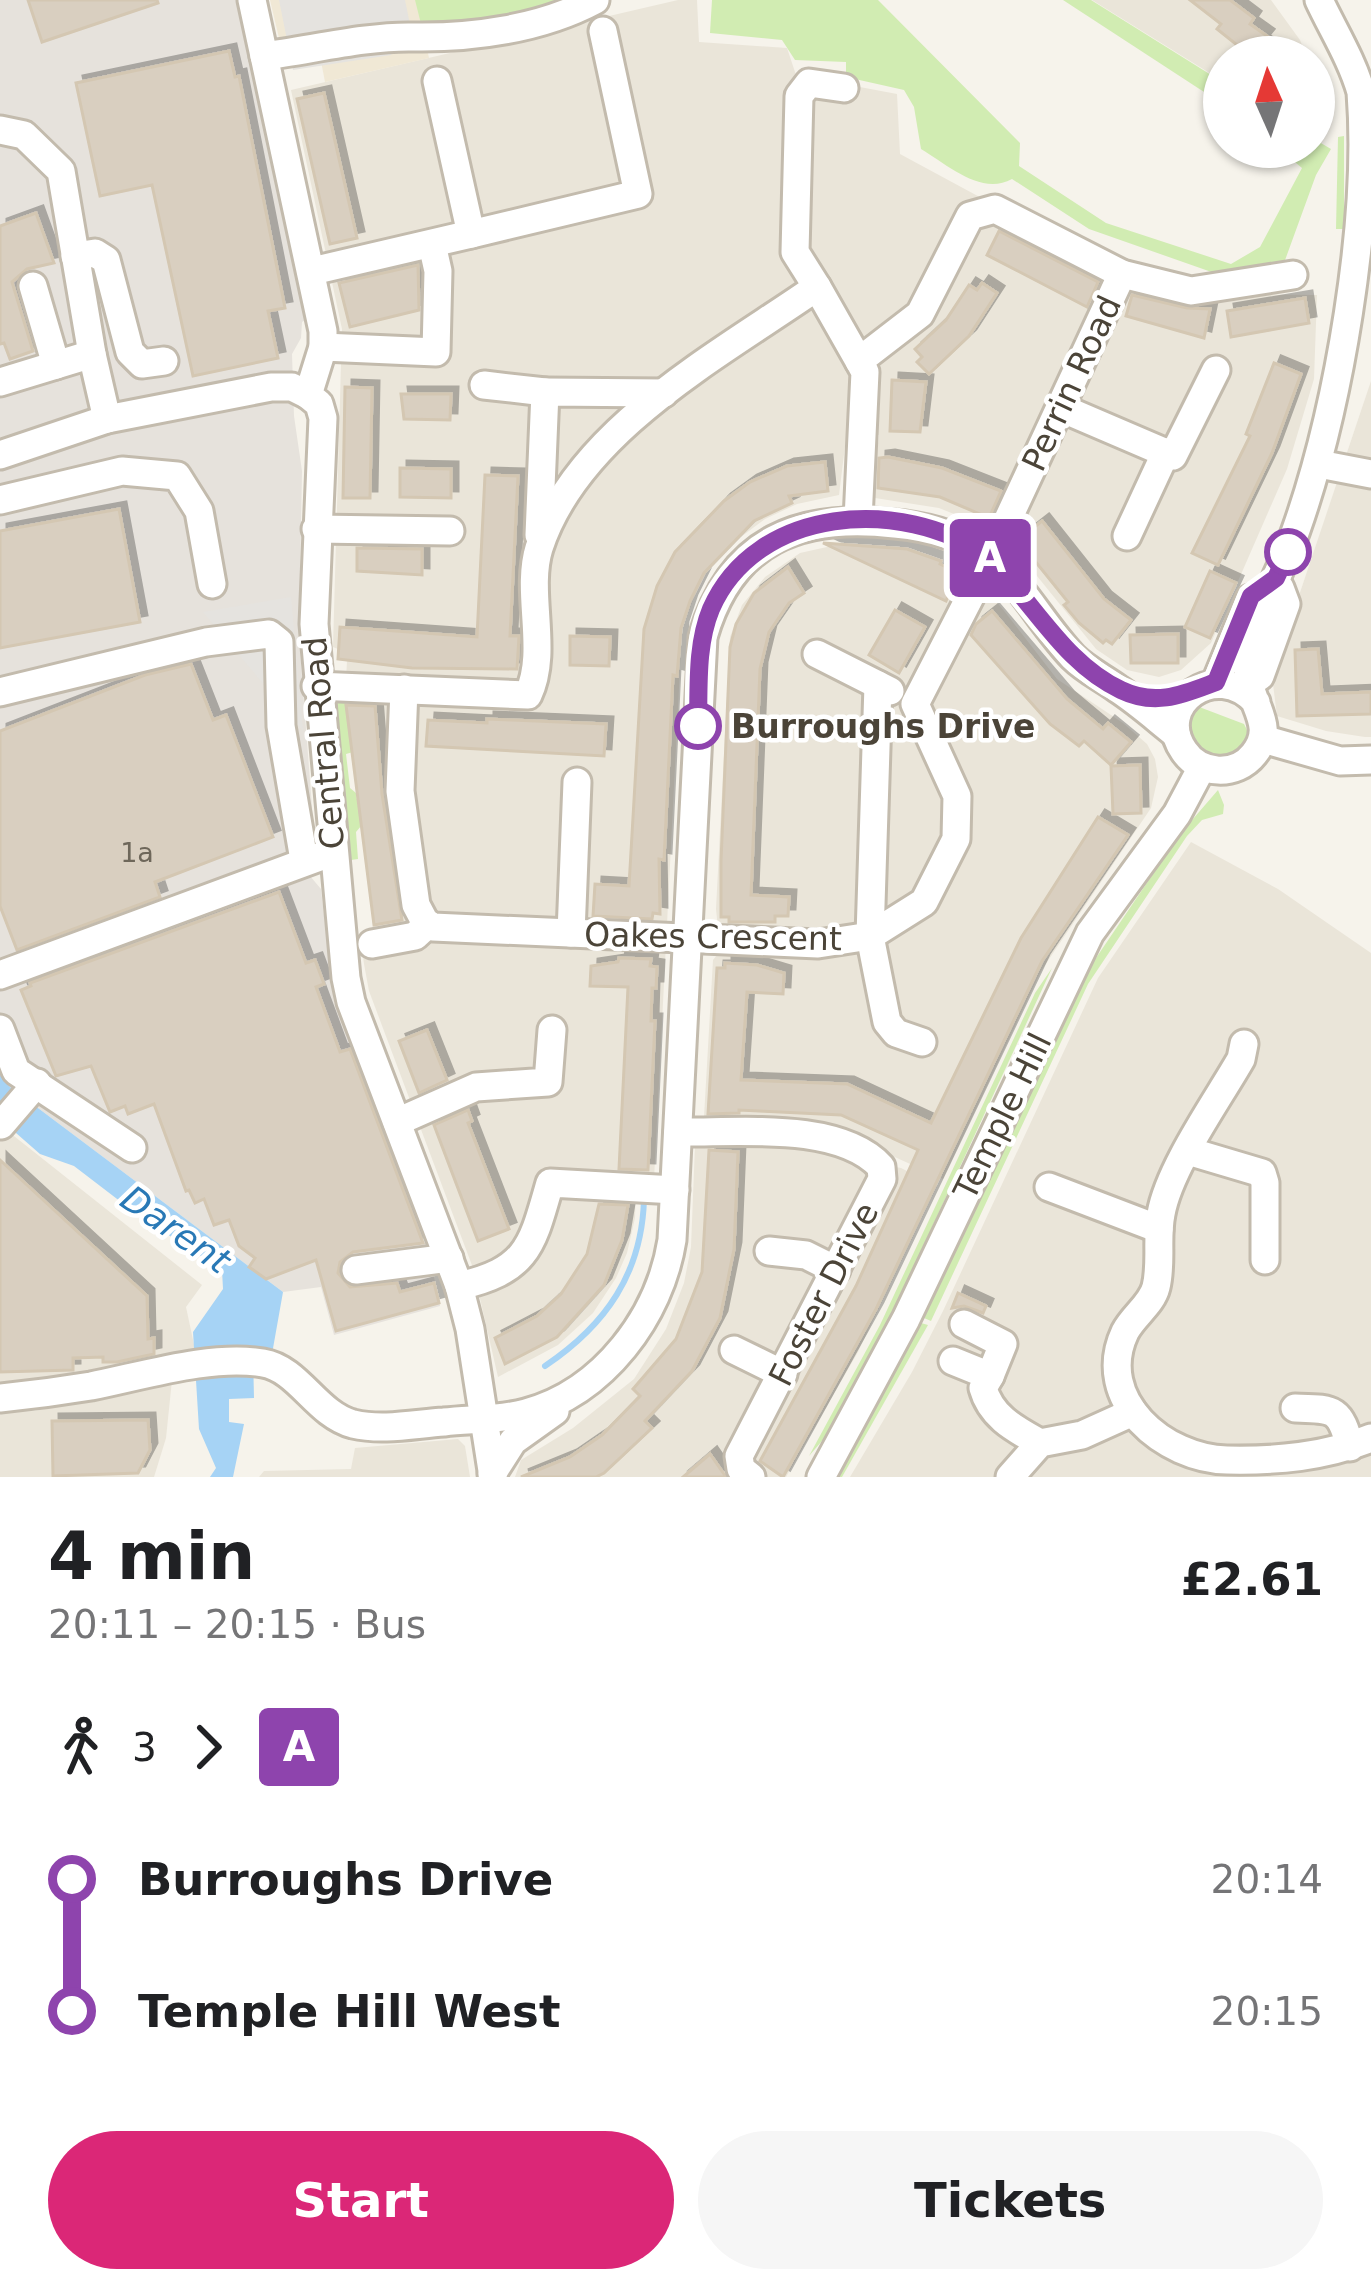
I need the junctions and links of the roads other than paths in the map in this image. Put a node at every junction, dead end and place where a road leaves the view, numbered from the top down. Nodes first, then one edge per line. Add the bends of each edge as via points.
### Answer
1 (251, 0) edge
2 (595, 0) edge
3 (1319, 0) edge
4 (602, 31) dead end
5 (264, 56) junction
6 (437, 81) dead end
7 (844, 88) dead end
8 (0, 130) edge
9 (1370, 215) edge
10 (471, 234) junction
11 (432, 244) junction
12 (75, 256) junction
13 (312, 271) junction
14 (1122, 274) junction
15 (1293, 275) dead end
16 (33, 286) dead end
17 (818, 287) junction
18 (323, 347) junction
19 (92, 354) junction
20 (859, 361) junction
21 (164, 362) dead end
22 (56, 365) junction
23 (1216, 370) dead end
24 (0, 382) edge
25 (484, 386) dead end
26 (545, 392) junction
27 (664, 393) junction
28 (316, 406) junction
29 (1061, 408) junction
30 (107, 419) junction
31 (1166, 452) junction
32 (0, 455) edge
33 (1319, 464) junction
34 (1371, 474) edge
35 (0, 500) edge
36 (858, 520) junction
37 (316, 529) junction
38 (450, 531) dead end
39 (1127, 536) dead end
40 (538, 552) junction
41 (990, 558) junction
42 (1276, 578) junction
43 (212, 584) dead end
44 (817, 654) dead end
45 (1216, 682) junction
46 (878, 685) junction
47 (316, 686) junction
48 (404, 688) junction
49 (0, 692) edge
50 (1124, 692) junction
51 (1253, 693) junction
52 (1189, 697) junction
53 (915, 704) junction
54 (1176, 734) junction
55 (1263, 739) junction
56 (1371, 760) edge
57 (324, 765) junction
58 (288, 767) junction
59 (1202, 767) junction
60 (577, 782) dead end
61 (332, 854) junction
62 (304, 860) junction
63 (428, 924) junction
64 (572, 933) junction
65 (870, 936) junction
66 (687, 941) junction
67 (372, 944) dead end
68 (0, 975) edge
69 (0, 1029) edge
70 (552, 1030) dead end
71 (922, 1042) dead end
72 (1244, 1044) dead end
73 (31, 1090) junction
74 (397, 1122) junction
75 (1, 1125) edge
76 (678, 1132) junction
77 (133, 1148) dead end
78 (1188, 1151) junction
79 (1049, 1187) dead end
80 (675, 1190) junction
81 (1159, 1228) junction
82 (769, 1251) dead end
83 (449, 1258) junction
84 (1265, 1260) dead end
85 (356, 1270) dead end
86 (836, 1270) junction
87 (459, 1286) junction
88 (964, 1324) dead end
89 (734, 1350) dead end
90 (953, 1360) dead end
91 (782, 1373) junction
92 (990, 1376) junction
93 (575, 1391) junction
94 (0, 1398) edge
95 (1295, 1408) dead end
96 (1133, 1412) junction
97 (484, 1417) junction
98 (1361, 1442) edge
99 (1040, 1443) junction
100 (1204, 1468) edge
101 (492, 1475) edge
102 (751, 1477) edge
103 (821, 1477) edge
104 (1010, 1477) edge

1 - 5 street, Central Road
2 - 5 street via 453,39
3 - 9 street via 1361,92
4 - 10 street via 638,194
5 - 13 street, Central Road
6 - 10 street
7 - 17 street via 794,78 795,252
8 - 12 street via 24,135 61,171
9 - 33 street via 1353,331
10 - 11 street
11 - 13 street
11 - 18 street via 436,352
12 - 19 street
12 - 21 street via 106,260 130,352 142,364
13 - 18 street, Central Road
14 - 15 street via 1191,291
14 - 20 street via 995,209 970,216 920,314
14 - 29 street, Perrin Road
16 - 22 street
17 - 20 street
17 - 27 street
18 - 28 street, Central Road
19 - 22 street
19 - 30 street
20 - 36 street via 865,372
22 - 24 street
23 - 31 street via 1173,456
25 - 26 street
26 - 27 street
26 - 40 street
27 - 40 street via 564,494
28 - 30 street via 292,387 271,387
28 - 37 street, Central Road
29 - 31 street
29 - 41 street, Perrin Road
30 - 32 street
31 - 39 street
33 - 34 street
33 - 42 street
35 - 43 street via 122,470 177,476 199,511
36 - 41 street via 922,527
36 - 66 street via 826,521 760,546 710,611
37 - 38 street
37 - 47 street, Central Road
40 - 48 street via 528,694
41 - 50 street via 1075,660
41 - 53 street
42 - 45 street via 1251,596
42 - 51 street via 1251,643
44 - 46 street
45 - 51 street
45 - 52 street
46 - 53 street
46 - 65 street
47 - 48 street
47 - 57 street, Central Road
48 - 63 street via 400,791 416,905
49 - 58 street via 268,634 279,643
50 - 52 street
50 - 54 street
51 - 55 street
52 - 54 street
53 - 65 street, Oakes Crescent via 957,796 956,839 924,902
54 - 59 street
55 - 56 street via 1340,761
55 - 59 street via 1237,768
57 - 58 street
57 - 61 street, Central Road
58 - 62 street
59 - 103 street, Temple Hill via 1178,814 1090,933 906,1319
60 - 64 street
61 - 62 street
61 - 74 street, Central Road via 351,1002
62 - 68 street
63 - 64 street, Oakes Crescent
63 - 67 street via 415,936
64 - 66 street, Oakes Crescent
65 - 66 street, Oakes Crescent via 818,944
65 - 71 street via 887,1022
66 - 76 street
69 - 73 street
70 - 74 street via 548,1082 476,1087
72 - 78 street
73 - 75 street
73 - 77 street
74 - 83 street, Central Road
76 - 80 street
76 - 86 street, Foster Drive via 822,1136 873,1158 881,1179
78 - 81 street
78 - 84 street via 1262,1173
79 - 81 street
80 - 87 street via 550,1183 538,1231 518,1259
80 - 93 street via 667,1274 648,1315
81 - 96 street via 1155,1292 1124,1335 1121,1353
82 - 86 street via 806,1255
83 - 85 street
83 - 87 street, Central Road
86 - 91 street, Foster Drive
87 - 97 street, Central Road
88 - 92 street via 1004,1344
89 - 91 street
90 - 92 street
91 - 102 street, Foster Drive via 739,1456
92 - 99 street via 983,1388 988,1406
93 - 97 street via 528,1413
93 - 101 street via 513,1441
94 - 97 street via 194,1365 266,1363 349,1423
95 - 98 street via 1329,1409
96 - 99 street
96 - 100 street via 1151,1434
97 - 101 street, Central Road
98 - 100 street
99 - 104 street

